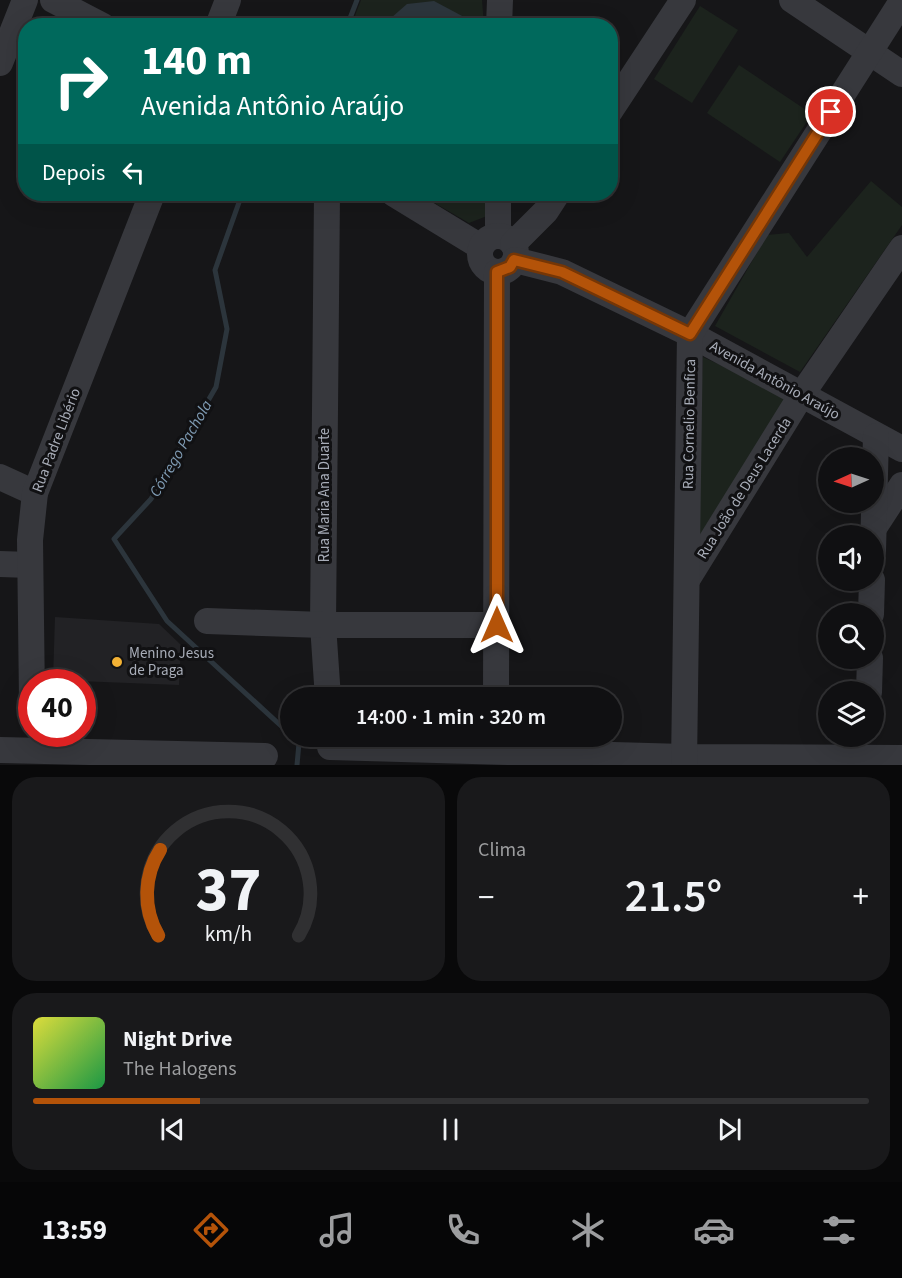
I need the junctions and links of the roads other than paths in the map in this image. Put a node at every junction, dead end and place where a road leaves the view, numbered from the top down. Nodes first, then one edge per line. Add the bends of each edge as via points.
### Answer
1 (25, 0) edge
2 (53, 0) edge
3 (228, 0) edge
4 (500, 0) edge
5 (682, 0) edge
6 (792, 0) edge
7 (902, 2) edge
8 (88, 18) edge
9 (221, 18) edge
10 (499, 18) edge
11 (869, 52) junction
12 (0, 63) edge
13 (902, 74) edge
14 (618, 99) edge
15 (149, 201) edge
16 (327, 201) edge
17 (407, 201) edge
18 (498, 201) edge
19 (552, 201) edge
20 (902, 248) edge
21 (501, 252) junction
22 (690, 334) junction
23 (802, 394) junction
24 (876, 436) junction
25 (902, 450) edge
26 (0, 477) edge
27 (902, 485) edge
28 (35, 493) junction
29 (873, 525) edge
30 (881, 525) edge
31 (0, 564) edge
32 (30, 565) junction
33 (687, 581) junction
34 (207, 621) dead end
35 (323, 625) junction
36 (497, 625) junction
37 (32, 669) edge
38 (327, 687) edge
39 (496, 687) edge
40 (0, 750) edge
41 (32, 750) edge
42 (330, 750) edge
43 (495, 751) edge
44 (868, 753) edge
45 (265, 756) dead end
46 (902, 758) edge
47 (684, 761) edge

1 - 12 street
2 - 8 street
3 - 9 street
4 - 10 street
5 - 14 street
6 - 11 street
7 - 11 street
11 - 13 street
11 - 22 street
15 - 28 street, Rua Padre Libério
16 - 35 street, Rua Maria Ana Duarte
17 - 21 street, Avenida Antônio Araújo
18 - 21 street
19 - 21 street
20 - 23 street, Rua João de Deus Lacerda
21 - 22 street, Avenida Antônio Araújo via 562,272
21 - 36 street
22 - 23 street, Avenida Antônio Araújo
22 - 33 street, Rua Cornelio Benfica
23 - 24 street, Avenida Antônio Araújo
23 - 33 street, Rua João de Deus Lacerda
24 - 25 street, Avenida Antônio Araújo
24 - 29 street
26 - 28 street
27 - 30 street
28 - 32 street, Rua Padre Libério
31 - 32 street
32 - 37 street, Rua Padre Libério
33 - 47 street, Rua Cornelio Benfica
34 - 35 street
35 - 36 street
35 - 38 street, Rua Maria Ana Duarte
36 - 39 street
40 - 41 street
41 - 45 street
42 - 43 street
43 - 47 street
44 - 46 street
44 - 47 street

